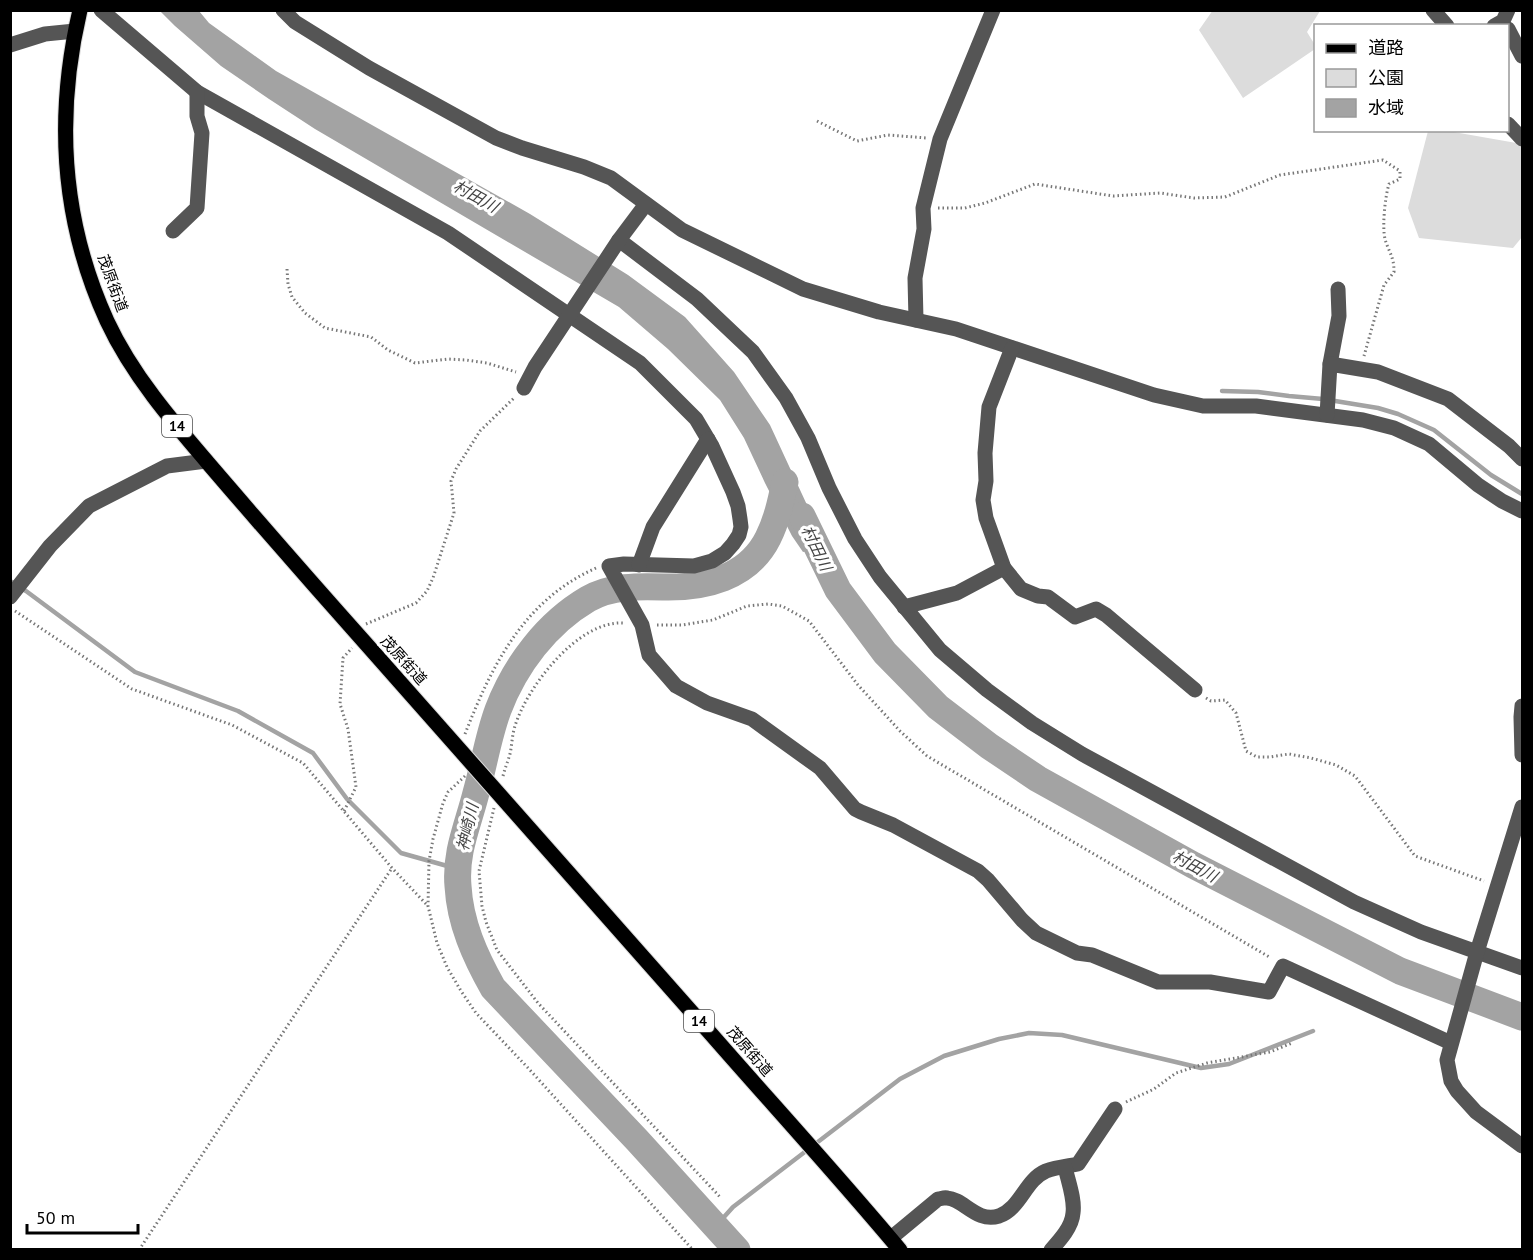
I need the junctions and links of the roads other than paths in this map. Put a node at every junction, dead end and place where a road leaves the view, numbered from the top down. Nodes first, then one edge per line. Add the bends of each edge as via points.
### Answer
1 (80, 10) edge
2 (101, 10) edge
3 (283, 10) edge
4 (993, 10) edge
5 (1433, 10) edge
6 (1445, 24) edge
7 (75, 31) junction
8 (1509, 31) edge
9 (10, 45) edge
10 (1522, 56) edge
11 (197, 92) junction
12 (1509, 125) edge
13 (1522, 139) edge
14 (646, 204) junction
15 (172, 231) dead end
16 (618, 240) junction
17 (1338, 290) dead end
18 (569, 315) junction
19 (916, 320) junction
20 (1012, 348) junction
21 (1330, 364) junction
22 (524, 388) road end
23 (1327, 415) junction
24 (708, 440) junction
25 (1522, 459) edge
26 (206, 461) junction
27 (1522, 511) edge
28 (639, 565) junction
29 (1004, 568) junction
30 (10, 597) edge
31 (904, 607) junction
32 (1195, 690) road end
33 (1522, 706) edge
34 (1522, 755) edge
35 (1522, 807) edge
36 (1478, 952) junction
37 (1522, 968) edge
38 (1451, 1043) junction
39 (1115, 1109) road end
40 (1522, 1146) edge
41 (1065, 1167) junction
42 (895, 1244) edge
43 (1051, 1250) edge

1 - 7 main road, 茂原街道 / 14
2 - 11 street
3 - 14 street via 295,22 369,68 496,138 611,178
4 - 19 street via 940,139 923,208 924,229 915,278
5 - 6 street
7 - 9 street via 45,33
7 - 26 main road, 茂原街道 / 14 via 66,94 65,149 71,204 84,256 120,346
8 - 10 street
11 - 15 street via 202,133 197,208
11 - 18 street via 448,233
12 - 13 street
14 - 16 street
14 - 19 street via 682,230 803,289
16 - 18 street
16 - 31 street via 697,299 753,352 786,398 808,438 855,539
17 - 21 street via 1339,316
18 - 22 street
18 - 24 street via 640,363 696,418
19 - 20 street
20 - 23 street via 1183,402
20 - 29 street via 989,407 983,500
21 - 23 street
21 - 25 street via 1378,372 1448,399
23 - 27 street via 1394,428 1429,444 1478,485
24 - 28 street via 653,527
24 - 28 street via 738,506 739,535 725,553 712,561 694,566
26 - 30 street via 167,466 89,506 50,546
26 - 42 main road, 茂原街道 / 14
28 - 38 street via 609,566 642,625 649,655 676,686 707,703 752,719 819,768 855,809 978,871 1036,933 1077,953 1092,955 1158,982 1210,982 1269,992 1283,966
29 - 31 street via 957,592
29 - 32 street via 1020,589 1048,597 1075,617 1096,609 1106,615
31 - 36 street via 940,651 987,690 1082,754 1353,902
33 - 34 street
35 - 36 street
36 - 37 street
36 - 38 street
38 - 40 street via 1448,1070 1457,1091 1476,1112
39 - 41 street via 1078,1164
41 - 42 street via 1046,1171 1034,1180 1012,1208 1001,1215 983,1216 952,1199 938,1199
41 - 43 street via 1073,1214 1064,1235

